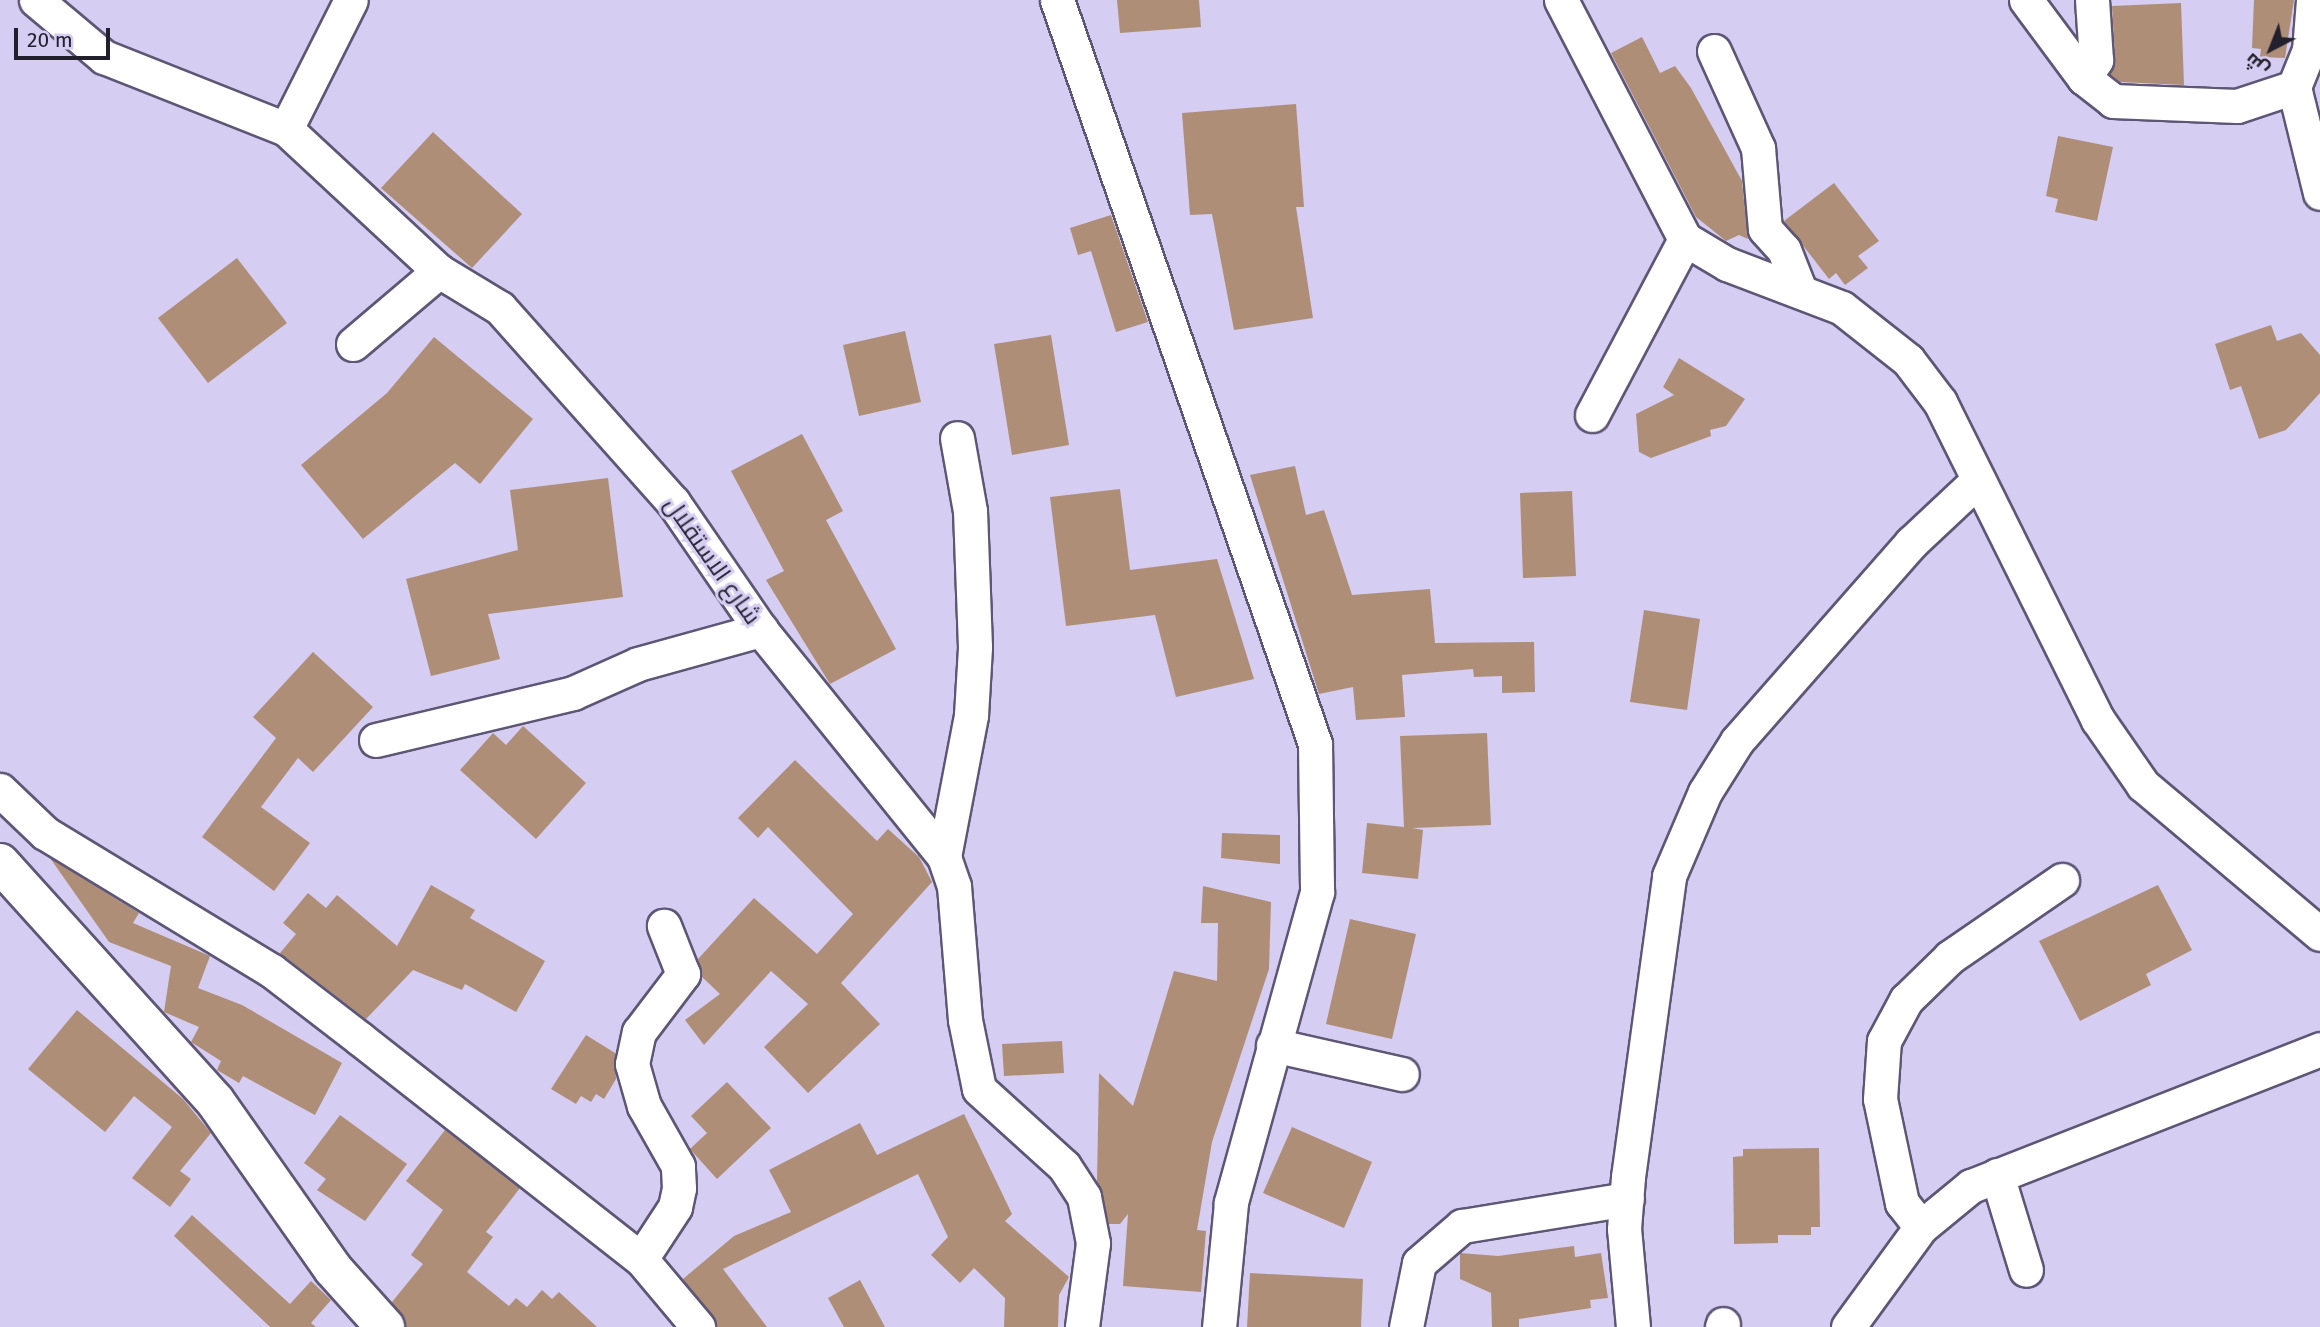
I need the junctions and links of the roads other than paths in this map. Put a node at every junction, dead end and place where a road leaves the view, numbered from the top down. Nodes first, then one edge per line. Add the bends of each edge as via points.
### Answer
1 (36, 0) edge
2 (351, 0) edge
3 (1057, 0) edge
4 (1561, 0) edge
5 (2026, 0) edge
6 (2096, 5) edge
7 (2315, 12) edge
8 (1713, 51) dead end
9 (2084, 78) junction
10 (2294, 87) junction
11 (286, 128) junction
12 (2320, 193) edge
13 (1685, 239) junction
14 (439, 271) junction
15 (1799, 288) junction
16 (353, 344) dead end
17 (1592, 415) dead end
18 (957, 438) dead end
19 (1977, 481) junction
20 (761, 630) junction
21 (376, 740) dead end
22 (0, 790) edge
23 (944, 857) junction
24 (0, 863) edge
25 (2062, 880) dead end
26 (664, 926) dead end
27 (2320, 934) edge
28 (1273, 1045) junction
29 (2320, 1049) edge
30 (1402, 1074) dead end
31 (1997, 1175) junction
32 (1626, 1199) junction
33 (1921, 1227) junction
34 (642, 1259) junction
35 (2026, 1270) dead end
36 (385, 1327) edge
37 (698, 1327) edge
38 (1082, 1327) edge
39 (1219, 1327) edge
40 (1406, 1327) edge
41 (1633, 1327) edge
42 (1848, 1327) edge

1 - 11 street, شارع الاستقلال via 104,57
2 - 11 street
3 - 28 street via 1315,744 1317,892
4 - 13 street
5 - 9 street
6 - 9 street via 2096,60
7 - 10 street via 2309,50
8 - 15 street via 1758,149 1765,229 1783,250
9 - 10 street via 2113,101 2148,106 2237,106
10 - 12 street
11 - 14 street, شارع الاستقلال
13 - 15 street via 1727,264
13 - 17 street
14 - 16 street
14 - 20 street, شارع الاستقلال via 500,308 579,392 673,502
15 - 19 street via 1874,327 1908,359 1940,402
18 - 23 street via 970,511 975,647 971,715
19 - 27 street via 2098,720 2143,785
19 - 32 street via 1782,686 1705,792 1669,876 1658,925
20 - 21 street via 638,664 573,693
20 - 23 street, شارع الاستقلال
22 - 34 street via 45,833 272,971
23 - 38 street, شارع الاستقلال via 954,886 965,1020 979,1089 1064,1166 1084,1198 1093,1243
24 - 36 main road via 215,1101 333,1269
25 - 33 street via 1950,957 1906,999 1884,1041 1880,1099 1902,1203
26 - 34 street via 683,974 639,1032 632,1064 645,1107 678,1166 679,1188 675,1207
28 - 30 street
28 - 39 street via 1231,1203
29 - 31 street
31 - 33 street via 1971,1186
31 - 35 street
32 - 40 street via 1462,1226 1419,1263
32 - 41 street
33 - 42 street
34 - 37 street

